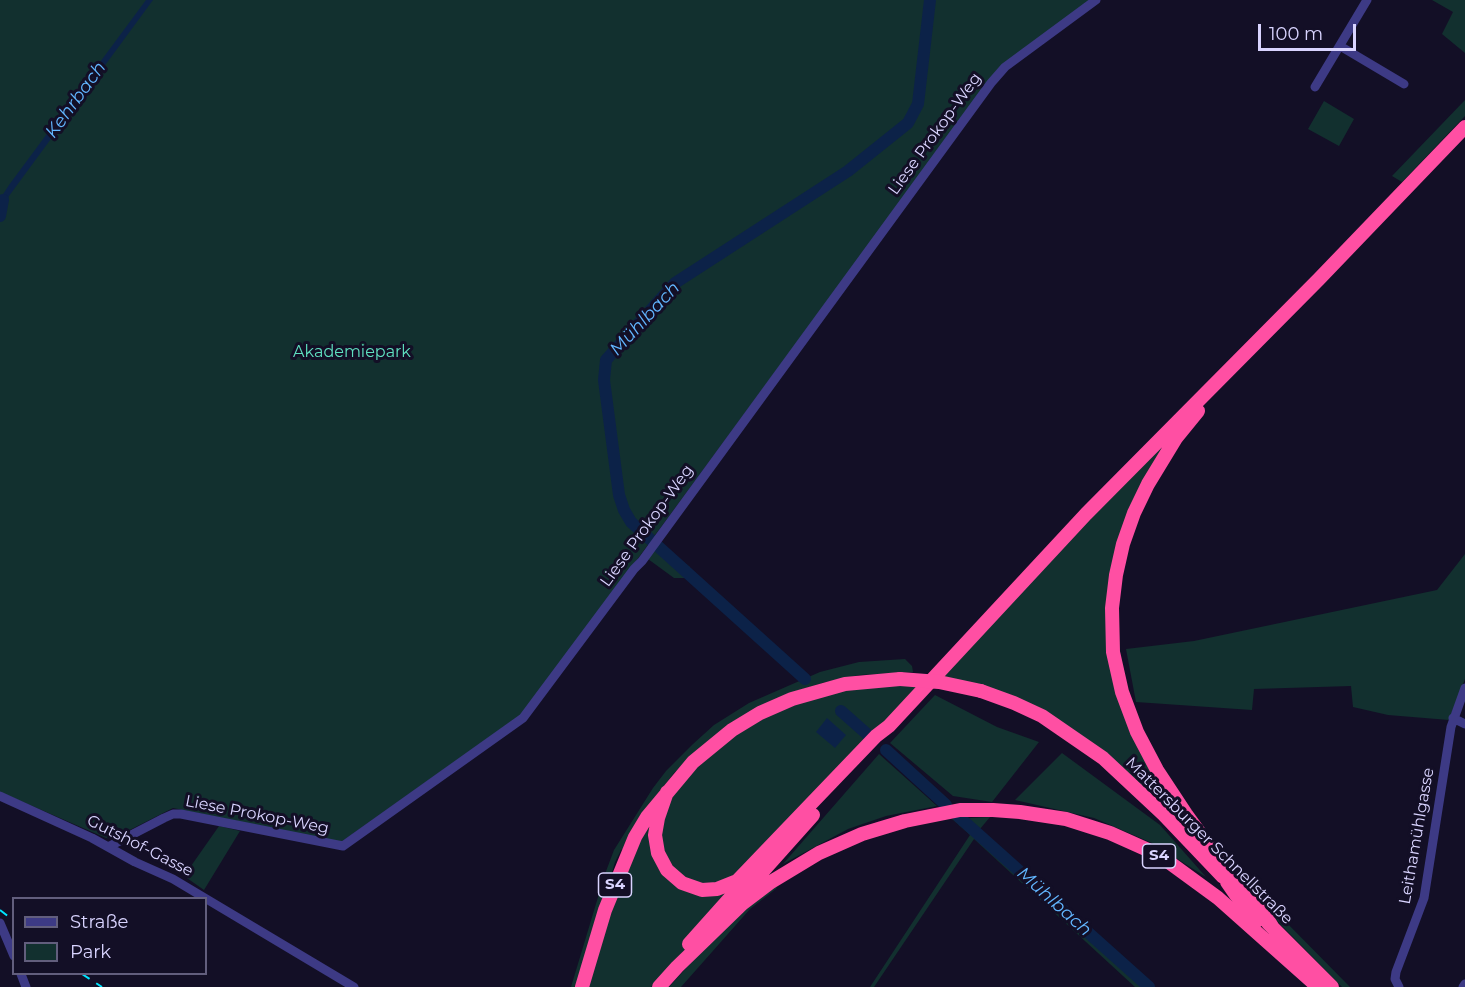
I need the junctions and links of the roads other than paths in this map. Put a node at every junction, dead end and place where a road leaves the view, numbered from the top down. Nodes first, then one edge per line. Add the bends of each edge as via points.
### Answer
1 (1096, 0) edge
2 (1367, 0) edge
3 (1340, 46) junction
4 (1404, 84) dead end
5 (1315, 87) dead end
6 (1465, 127) edge
7 (1319, 279) junction
8 (1465, 688) edge
9 (1453, 718) junction
10 (1465, 724) edge
11 (889, 726) junction
12 (843, 771) junction
13 (667, 792) junction
14 (0, 796) edge
15 (108, 847) junction
16 (1227, 882) junction
17 (203, 897) edge
18 (207, 899) edge
19 (0, 923) edge
20 (1273, 928) junction
21 (12, 951) edge
22 (676, 968) junction
23 (354, 987) edge
24 (582, 987) edge
25 (651, 987) edge
26 (660, 987) edge
27 (1318, 987) edge
28 (1324, 987) edge
29 (1332, 987) edge
30 (1399, 987) edge

1 - 15 street, Liese Prokop-Weg via 998,74 523,718 346,844 339,846 173,814
2 - 3 street
3 - 4 street
3 - 5 street
6 - 7 highway
7 - 11 highway via 1086,513
7 - 20 highway via 1176,438 1134,513 1123,544 1112,608 1113,652 1137,732 1186,814
8 - 9 street, Leithamühlgasse
9 - 10 street
9 - 30 street, Leithamühlgasse via 1424,898 1396,972
11 - 12 highway
11 - 22 highway via 881,740
12 - 13 highway via 742,877 717,889 688,886 671,874 661,859 655,830
12 - 25 highway
13 - 16 highway, Mattersburger Schnellstraße / S4, bridge via 710,747 771,708 825,688 863,681 939,682 1014,703 1102,758 1164,815
13 - 24 highway, Mattersburger Schnellstraße / S4 via 635,837 620,871
14 - 15 street, Gutshof-Gasse
15 - 17 street, Gutshof-Gasse
16 - 20 highway, Mattersburger Schnellstraße / S4
16 - 28 highway via 1257,919
18 - 23 street, Gutshof-Gasse
19 - 21 street
20 - 29 highway, Mattersburger Schnellstraße / S4
22 - 26 highway, Mattersburger Schnellstraße / S4
22 - 27 highway, Mattersburger Schnellstraße / S4 via 742,904 803,862 862,834 905,821 993,810 1044,815 1087,825 1166,860 1203,886

